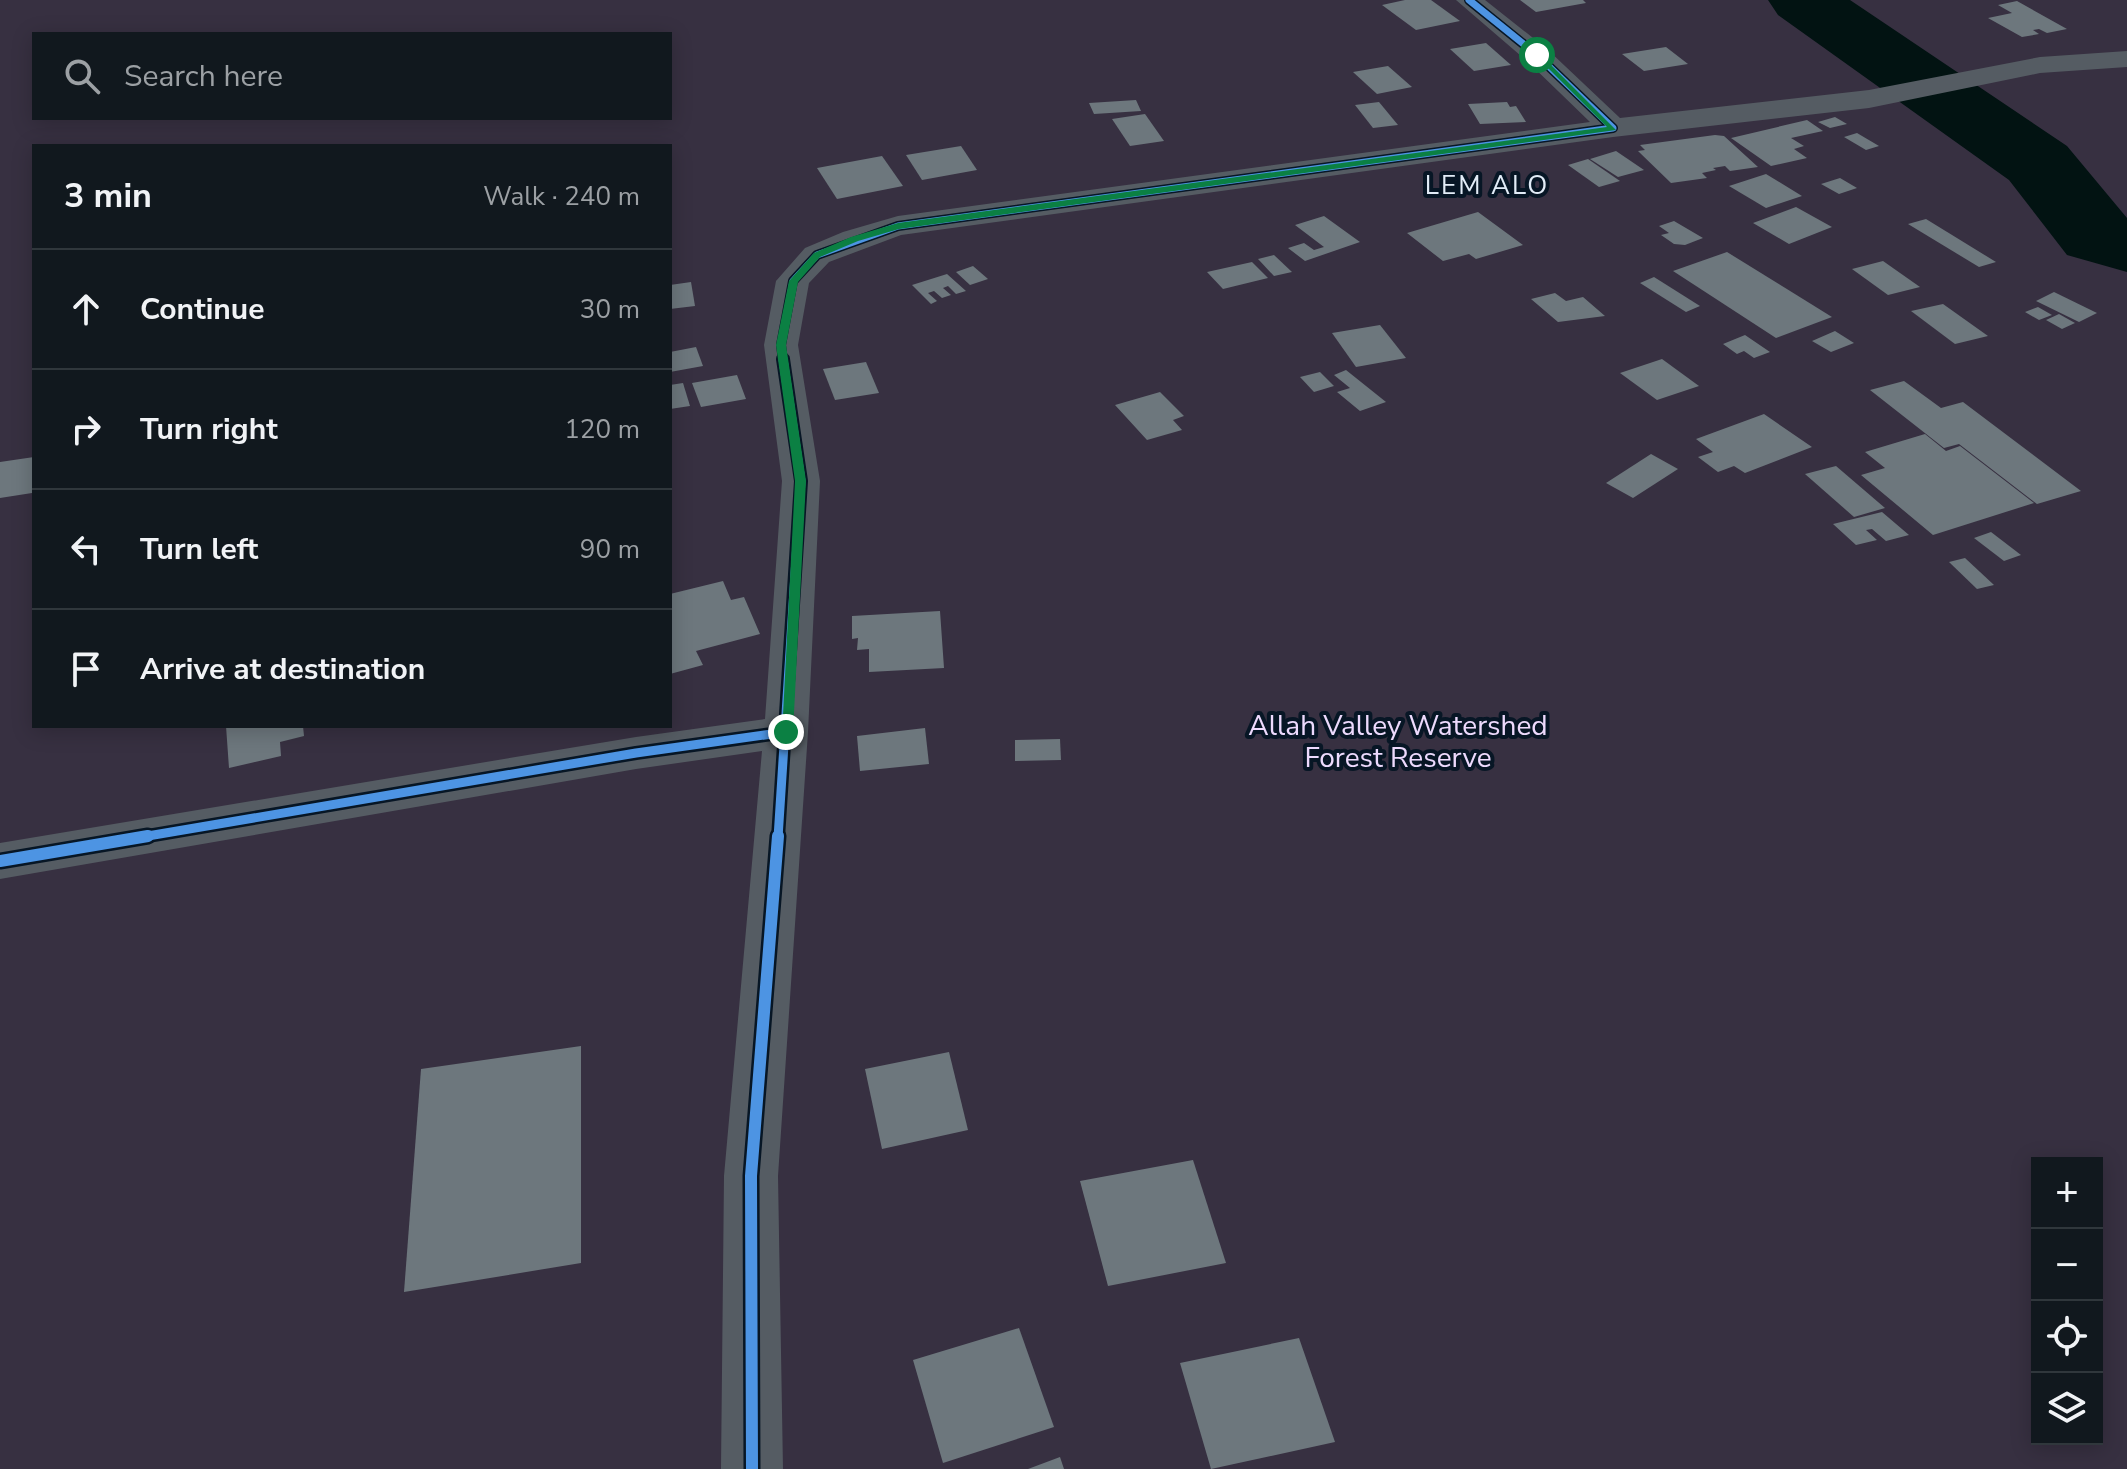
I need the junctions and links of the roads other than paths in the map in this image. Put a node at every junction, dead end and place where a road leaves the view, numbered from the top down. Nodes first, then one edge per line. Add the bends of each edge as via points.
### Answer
1 (1469, 0) edge
2 (2127, 59) edge
3 (1613, 128) junction
4 (786, 732) junction
5 (0, 861) edge
6 (752, 1469) edge

1 - 3 street via 1537,55
2 - 3 street via 2040,65 1869,99
3 - 4 street via 898,226 817,255 793,281 781,345 801,481
4 - 5 street
4 - 6 street via 751,1176

